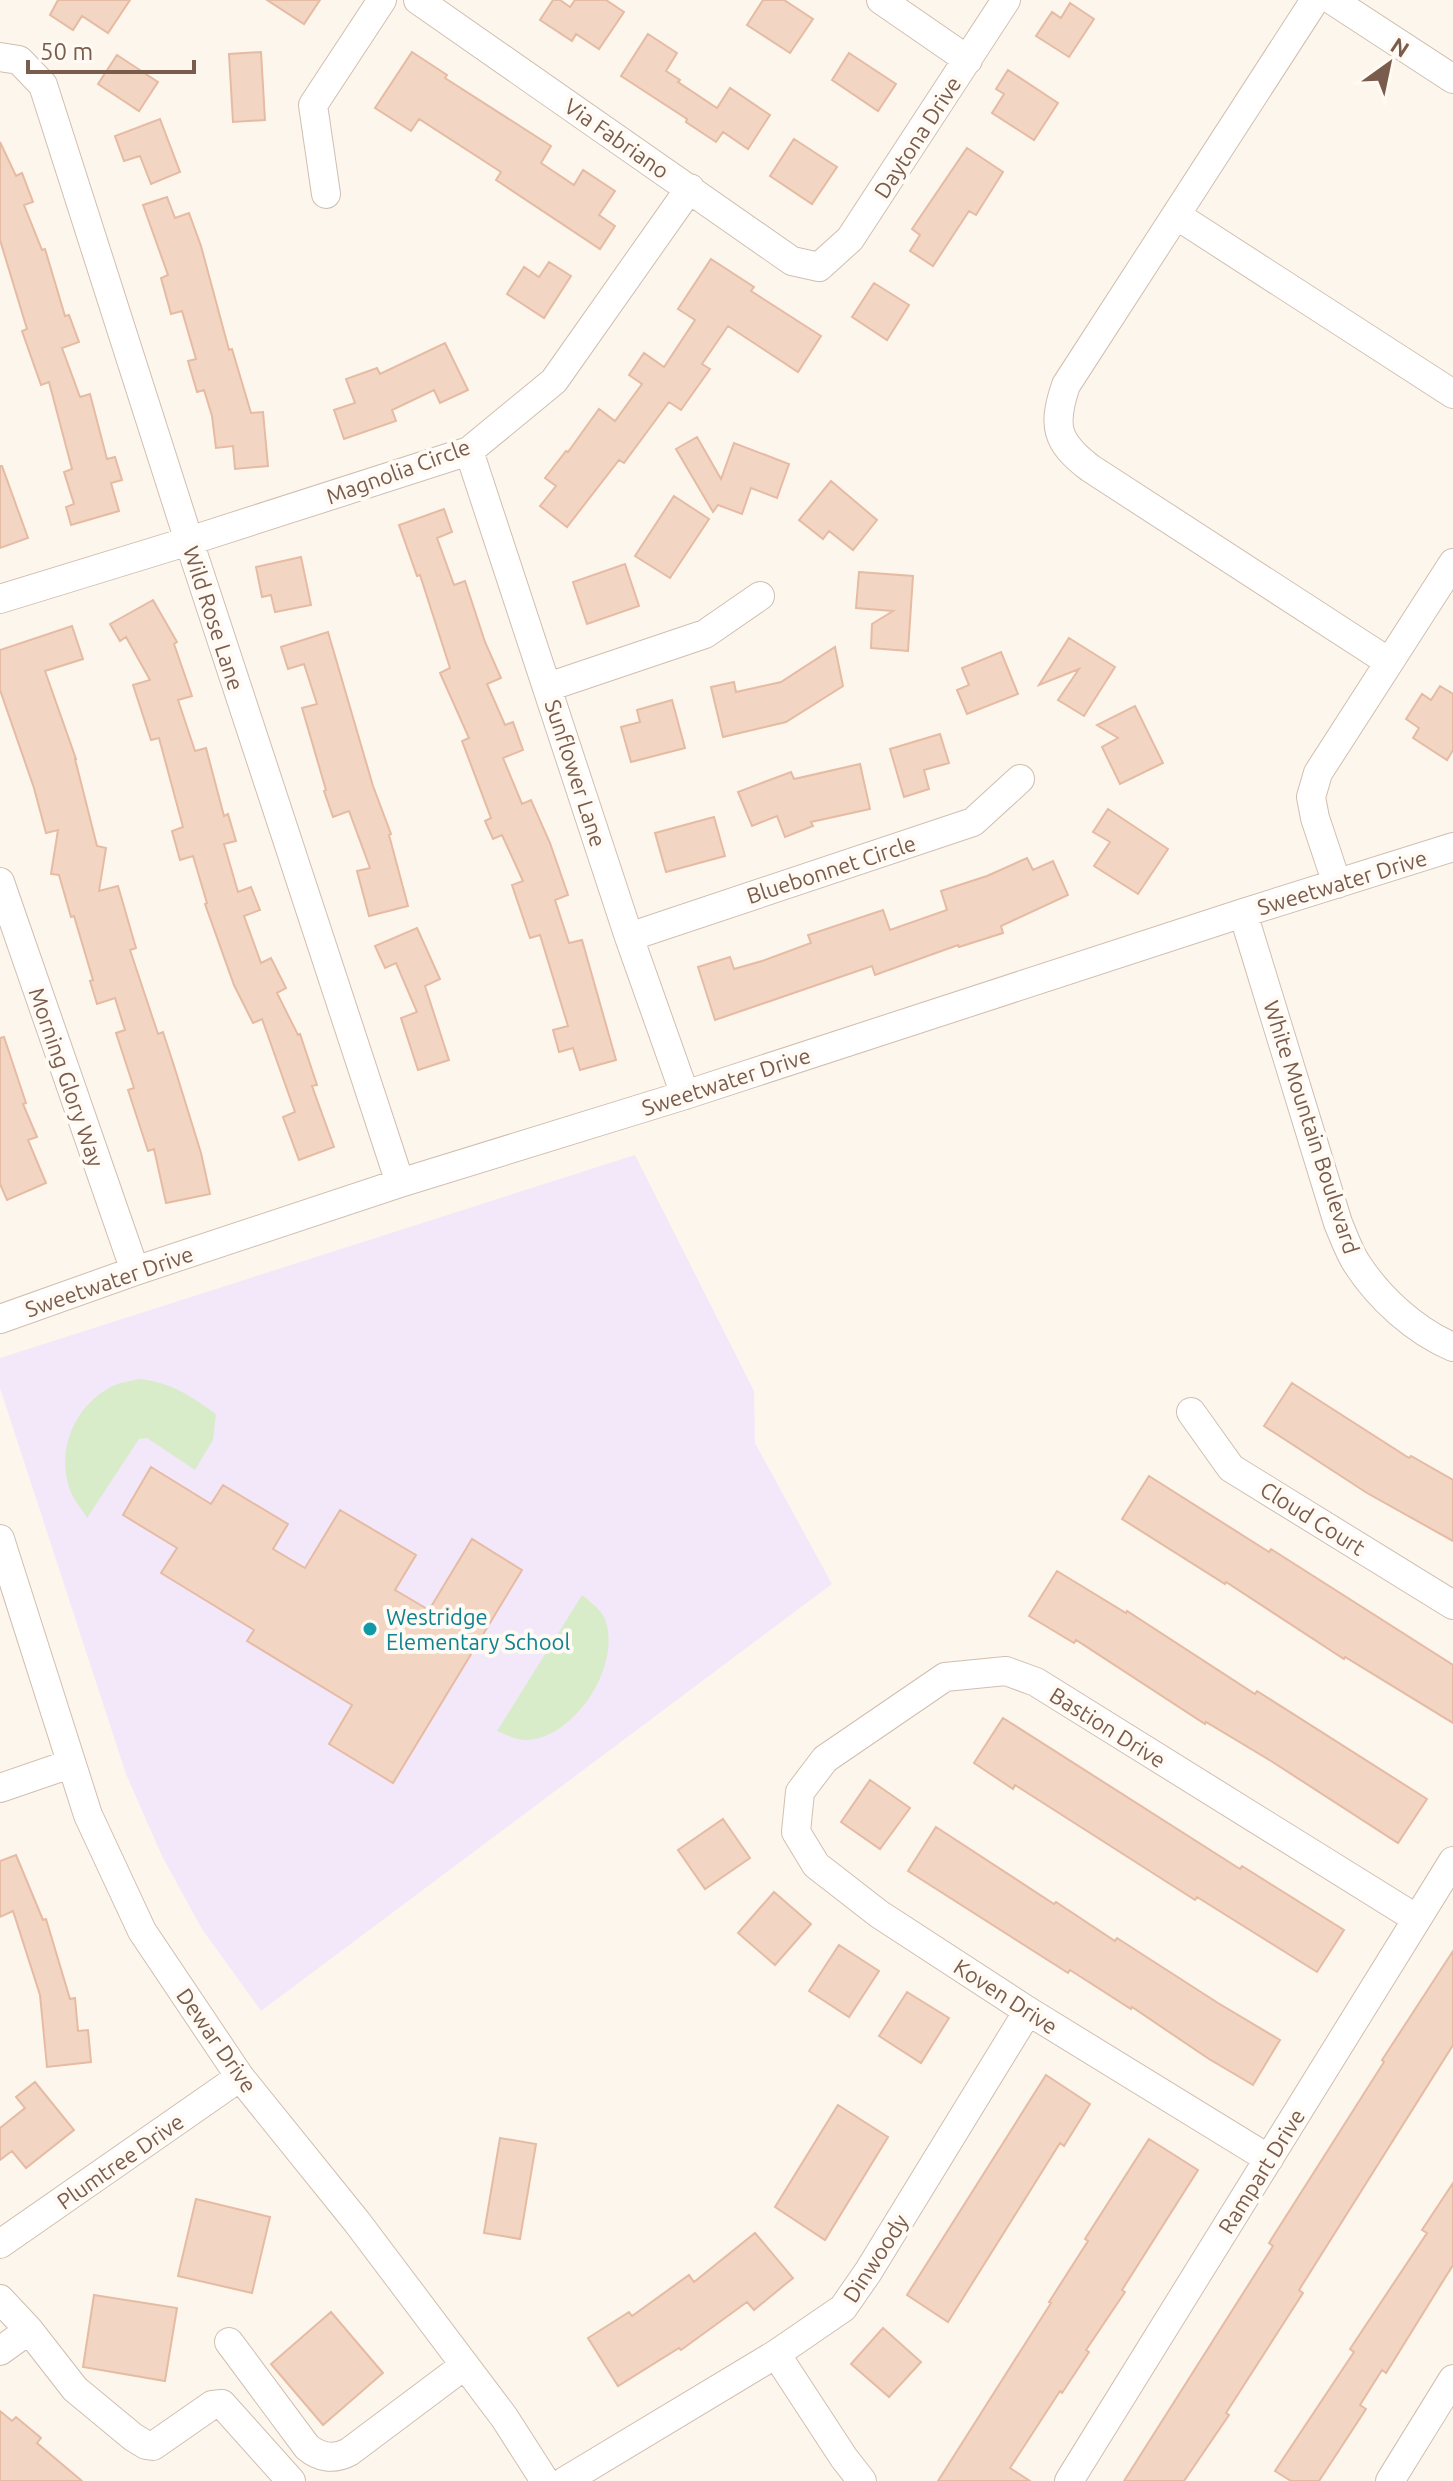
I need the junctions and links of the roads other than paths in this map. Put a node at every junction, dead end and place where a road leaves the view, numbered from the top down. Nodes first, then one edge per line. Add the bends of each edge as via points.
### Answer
1 (382, 0) edge
2 (418, 0) edge
3 (881, 0) edge
4 (1006, 0) edge
5 (1315, 0) edge
6 (1332, 0) edge
7 (10, 58) edge
8 (968, 60) junction
9 (1453, 79) edge
10 (690, 188) junction
11 (326, 194) dead end
12 (1176, 215) junction
13 (819, 267) joint
14 (1453, 394) edge
15 (469, 451) junction
16 (189, 541) junction
17 (1453, 563) edge
18 (760, 596) dead end
19 (0, 599) edge
20 (1389, 662) junction
21 (548, 687) junction
22 (1020, 779) dead end
23 (1453, 847) edge
24 (0, 882) edge
25 (1337, 884) junction
26 (1243, 913) junction
27 (629, 937) junction
28 (685, 1095) junction
29 (400, 1183) junction
30 (135, 1271) junction
31 (0, 1319) edge
32 (1453, 1347) edge
33 (1191, 1412) dead end
34 (0, 1539) edge
35 (1453, 1605) edge
36 (70, 1764) junction
37 (0, 1788) edge
38 (800, 1792) joint
39 (1453, 1861) edge
40 (1417, 1919) junction
41 (1028, 2011) junction
42 (240, 2077) junction
43 (1269, 2159) junction
44 (0, 2244) edge
45 (0, 2299) edge
46 (29, 2330) junction
47 (229, 2342) dead end
48 (0, 2351) edge
49 (776, 2354) junction
50 (465, 2365) junction
51 (1453, 2379) edge
52 (291, 2481) edge
53 (545, 2481) edge
54 (565, 2481) edge
55 (862, 2481) edge
56 (1069, 2481) edge
57 (1390, 2481) edge

1 - 11 street via 313,105
2 - 10 street, Via Fabriano
3 - 8 street
4 - 8 street, Daytona Drive
5 - 12 street
6 - 9 street
7 - 16 street, Wild Rose Lane via 43,85
8 - 13 street, Daytona Drive via 850,239
10 - 13 street, Via Fabriano via 792,261
10 - 15 street, Magnolia Circle via 554,381
12 - 14 street
12 - 20 street via 1066,385 1057,424 1062,442 1090,468
15 - 16 street, Magnolia Circle
15 - 21 street, Sunflower Lane
16 - 19 street, Magnolia Circle
16 - 29 street, Wild Rose Lane
17 - 20 street
18 - 21 street via 705,634
20 - 25 street via 1329,753 1311,797
21 - 27 street, Sunflower Lane
22 - 27 street, Bluebonnet Circle via 973,822
23 - 25 street, Sweetwater Drive
24 - 30 street, Morning Glory Way
25 - 26 street, Sweetwater Drive
26 - 28 street, Sweetwater Drive
26 - 32 street, White Mountain Boulevard via 1338,1223 1356,1263 1404,1316
27 - 28 street, Sunflower Lane
28 - 29 street, Sweetwater Drive
29 - 30 street, Sweetwater Drive
30 - 31 street, Sweetwater Drive
33 - 35 street, Cloud Court via 1231,1468
34 - 36 street, Dewar Drive
36 - 37 street
36 - 42 street, Dewar Drive via 142,1931
38 - 40 street, Bastion Drive via 825,1759 945,1677 1006,1671 1036,1682
38 - 41 street, Koven Drive via 796,1832 816,1865 879,1914
39 - 40 street, Rampart Drive
40 - 43 street, Rampart Drive
41 - 43 street, Koven Drive
41 - 49 street, Dinwoody via 843,2308
42 - 44 street, Plumtree Drive
42 - 50 street, Dewar Drive
43 - 56 street, Rampart Drive
45 - 46 street
46 - 48 street
46 - 52 street via 75,2389 146,2445 153,2446 212,2405 222,2404
47 - 50 street via 307,2447 327,2457 349,2452
49 - 54 street, Dinwoody
49 - 55 street
50 - 53 street, Dewar Drive
51 - 57 street

